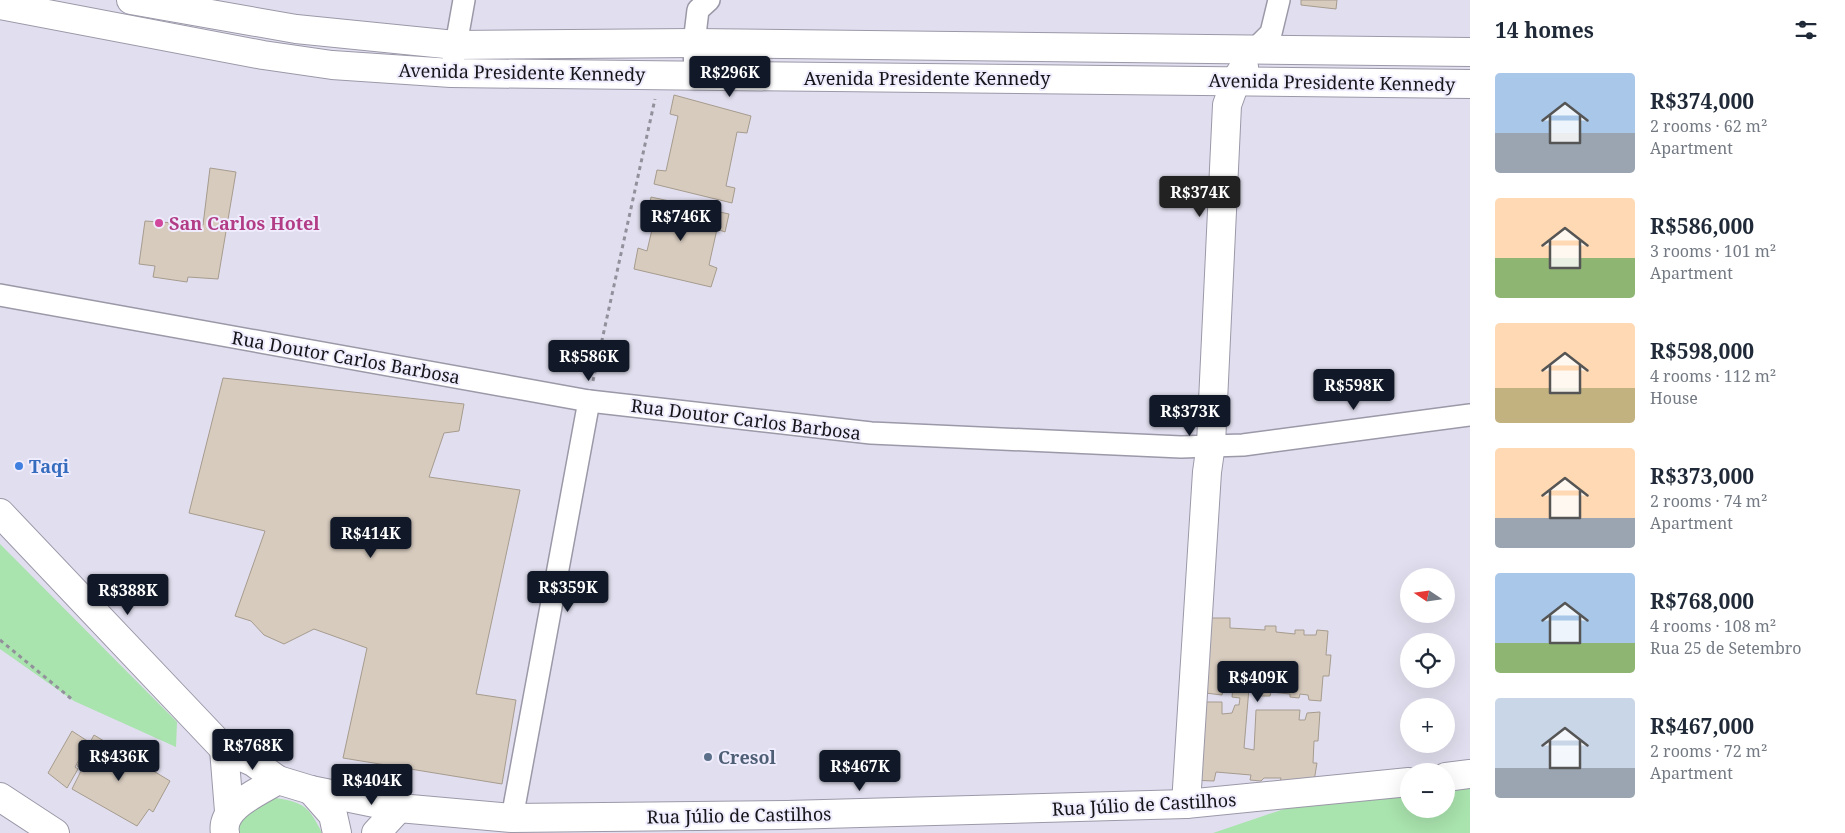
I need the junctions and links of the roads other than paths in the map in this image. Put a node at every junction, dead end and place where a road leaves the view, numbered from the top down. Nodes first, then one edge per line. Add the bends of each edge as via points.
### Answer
1 (131, 0) edge
2 (464, 0) edge
3 (709, 0) edge
4 (1279, 0) edge
5 (0, 5) edge
6 (198, 6) edge
7 (189, 42) junction
8 (694, 43) junction
9 (455, 45) junction
10 (1254, 50) junction
11 (1457, 52) edge
12 (451, 73) junction
13 (695, 77) junction
14 (1236, 80) junction
15 (1458, 83) edge
16 (0, 295) edge
17 (589, 401) junction
18 (1470, 415) edge
19 (1211, 444) junction
20 (0, 513) edge
21 (224, 748) junction
22 (1470, 774) edge
23 (1455, 776) edge
24 (278, 780) junction
25 (1400, 783) edge
26 (311, 790) junction
27 (0, 798) edge
28 (1186, 804) junction
29 (399, 808) junction
30 (512, 818) junction
31 (223, 825) edge
32 (55, 833) edge
33 (337, 833) edge
34 (376, 833) edge

1 - 6 street, Avenida Presidente Kennedy
2 - 9 street
3 - 8 street via 698,10
4 - 10 street via 1271,33
5 - 7 street, Avenida Presidente Kennedy
6 - 7 street
6 - 9 street, Avenida Presidente Kennedy via 296,28
7 - 12 street, Avenida Presidente Kennedy via 332,65
8 - 9 street, Avenida Presidente Kennedy
8 - 10 street, Avenida Presidente Kennedy
8 - 13 street
9 - 12 street
10 - 11 street, Avenida Presidente Kennedy
10 - 14 street
11 - 15 street
12 - 13 street, Avenida Presidente Kennedy
13 - 14 street, Avenida Presidente Kennedy
14 - 15 street, Avenida Presidente Kennedy
14 - 19 street via 1227,105
16 - 17 street, Rua Doutor Carlos Barbosa
17 - 19 street, Rua Doutor Carlos Barbosa via 871,433 1181,447
17 - 30 street
18 - 19 street, Rua Doutor Carlos Barbosa via 1243,444
19 - 28 street
20 - 21 street
21 - 24 street, Rua Júlio de Castilhos via 253,762
21 - 31 street
22 - 23 street
24 - 26 street, Rua Júlio de Castilhos
24 - 31 street
25 - 28 street, Rua Júlio de Castilhos
26 - 29 street, Rua Júlio de Castilhos
26 - 33 street via 333,815
27 - 32 street
28 - 30 street, Rua Júlio de Castilhos via 787,815
29 - 30 street, Rua Júlio de Castilhos
29 - 34 street

